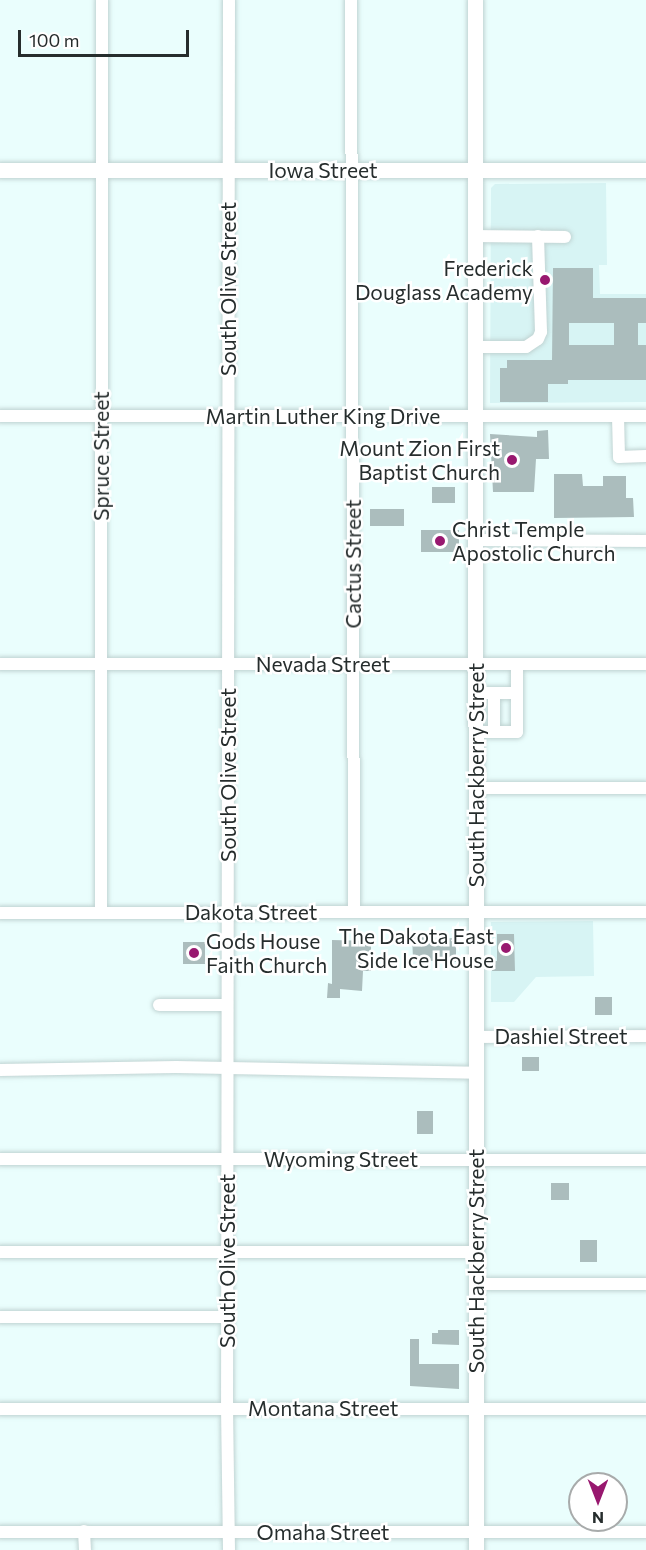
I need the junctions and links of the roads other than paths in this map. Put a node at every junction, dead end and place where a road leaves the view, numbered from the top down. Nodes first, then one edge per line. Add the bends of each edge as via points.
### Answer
1 (102, 0) edge
2 (229, 0) edge
3 (351, 0) edge
4 (475, 0) edge
5 (0, 170) edge
6 (102, 170) junction
7 (228, 170) junction
8 (352, 170) junction
9 (476, 170) junction
10 (646, 170) edge
11 (476, 236) junction
12 (538, 236) junction
13 (565, 237) dead end
14 (476, 347) junction
15 (0, 416) edge
16 (101, 416) junction
17 (228, 416) junction
18 (353, 416) junction
19 (476, 416) junction
20 (618, 416) junction
21 (646, 416) edge
22 (646, 456) edge
23 (476, 540) junction
24 (646, 541) edge
25 (646, 663) edge
26 (0, 664) edge
27 (101, 664) junction
28 (228, 664) junction
29 (353, 664) junction
30 (476, 664) junction
31 (517, 664) junction
32 (476, 693) junction
33 (494, 693) junction
34 (517, 693) junction
35 (476, 732) junction
36 (494, 732) junction
37 (476, 788) junction
38 (646, 788) edge
39 (227, 912) junction
40 (354, 912) junction
41 (476, 912) junction
42 (646, 912) edge
43 (0, 913) edge
44 (100, 913) junction
45 (159, 1005) dead end
46 (227, 1005) junction
47 (646, 1036) edge
48 (476, 1037) junction
49 (0, 1070) edge
50 (227, 1070) junction
51 (476, 1073) junction
52 (0, 1159) edge
53 (227, 1159) junction
54 (476, 1159) junction
55 (646, 1160) edge
56 (227, 1251) junction
57 (0, 1252) edge
58 (476, 1252) junction
59 (476, 1284) junction
60 (646, 1284) edge
61 (0, 1317) edge
62 (227, 1317) junction
63 (226, 1407) junction
64 (0, 1408) edge
65 (476, 1408) junction
66 (646, 1409) edge
67 (84, 1531) junction
68 (476, 1531) junction
69 (0, 1532) edge
70 (646, 1532) edge
71 (229, 1533) junction
72 (85, 1550) edge
73 (229, 1550) edge
74 (476, 1550) edge

1 - 6 street, Spruce Street
2 - 7 street, South Olive Street
3 - 8 street, Cactus Street
4 - 9 main road, South Hackberry Street
5 - 6 main road, Iowa Street
6 - 7 main road, Iowa Street
6 - 16 street, Spruce Street
7 - 8 main road, Iowa Street
7 - 17 street, South Olive Street
8 - 9 main road, Iowa Street
8 - 18 street, Cactus Street
9 - 10 main road, Iowa Street
9 - 11 main road, South Hackberry Street
11 - 12 street
11 - 14 main road, South Hackberry Street
12 - 13 street
12 - 14 street via 538,339 526,347
14 - 19 main road, South Hackberry Street
15 - 16 street, Martin Luther King Drive
16 - 17 street, Martin Luther King Drive
16 - 27 street, Spruce Street
17 - 18 street, Martin Luther King Drive
17 - 28 street, South Olive Street
18 - 19 street, Martin Luther King Drive
18 - 29 street, Cactus Street
19 - 20 street, Martin Luther King Drive
19 - 23 main road, South Hackberry Street
20 - 21 street, Martin Luther King Drive
20 - 22 street via 619,457
23 - 24 street
23 - 30 main road, South Hackberry Street
25 - 31 street, Nevada Street
26 - 27 street, Nevada Street
27 - 28 street, Nevada Street
27 - 44 street, Spruce Street
28 - 29 street, Nevada Street
28 - 39 street, South Olive Street
29 - 30 street, Nevada Street
29 - 40 street, Cactus Street
30 - 31 street, Nevada Street
30 - 32 main road, South Hackberry Street
31 - 34 street
32 - 33 street
32 - 35 main road, South Hackberry Street
33 - 34 street
33 - 36 street
34 - 36 street via 517,732
35 - 36 street
35 - 37 main road, South Hackberry Street
37 - 38 street
37 - 41 main road, South Hackberry Street
39 - 40 street, Dakota Street
39 - 44 street, Dakota Street
39 - 46 street, South Olive Street
40 - 41 street, Dakota Street
41 - 42 street, Dakota Street
41 - 48 main road, South Hackberry Street
43 - 44 street, Dakota Street
45 - 46 street
46 - 50 street, South Olive Street
47 - 48 street, Dashiel Street
48 - 51 main road, South Hackberry Street
49 - 50 street
50 - 51 street
50 - 53 street, South Olive Street
51 - 54 main road, South Hackberry Street
52 - 53 street, Wyoming Street
53 - 54 street, Wyoming Street
53 - 56 street, South Olive Street
54 - 55 street, Wyoming Street
54 - 58 main road, South Hackberry Street
56 - 57 street
56 - 58 street
56 - 62 street, South Olive Street
58 - 59 main road, South Hackberry Street
59 - 60 street
59 - 65 main road, South Hackberry Street
61 - 62 street
62 - 63 street, South Olive Street
63 - 64 street, Montana Street
63 - 65 street, Montana Street
63 - 71 street, South Olive Street
65 - 66 street, Montana Street
65 - 68 main road, South Hackberry Street
67 - 69 street, Omaha Street
67 - 71 street, Omaha Street
67 - 72 street
68 - 70 street, Omaha Street
68 - 71 street, Omaha Street
68 - 74 main road, South Hackberry Street
71 - 73 street, South Olive Street

